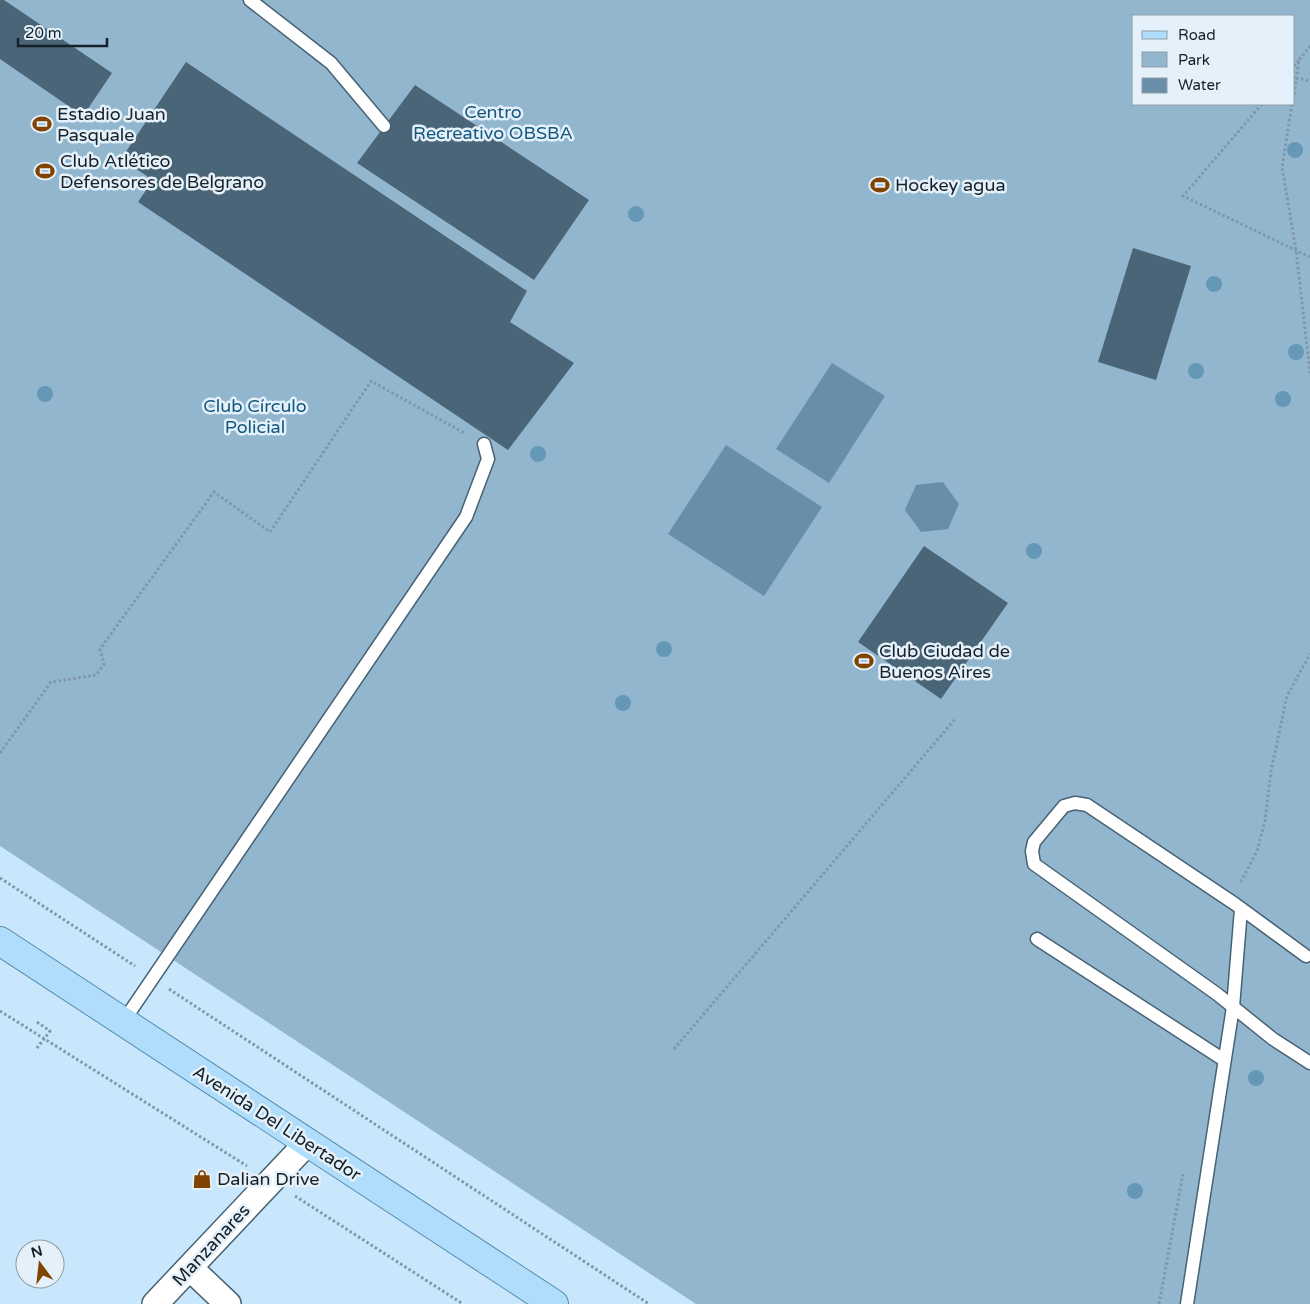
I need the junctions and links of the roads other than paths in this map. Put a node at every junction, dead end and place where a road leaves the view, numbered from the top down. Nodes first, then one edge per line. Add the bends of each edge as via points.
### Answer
1 (254, 1) edge
2 (384, 126) dead end
3 (484, 444) road end
4 (1242, 909) junction
5 (1037, 938) dead end
6 (0, 941) edge
7 (1306, 956) dead end
8 (1233, 1007) junction
9 (122, 1022) junction
10 (1224, 1060) junction
11 (1310, 1063) edge
12 (307, 1143) junction
13 (190, 1268) junction
14 (156, 1304) edge
15 (228, 1304) edge
16 (554, 1304) edge
17 (1187, 1304) edge

1 - 2 lane via 331,63
3 - 9 lane via 488,459 466,517
4 - 7 lane
4 - 8 lane
4 - 8 lane via 1087,805 1075,803 1064,806 1034,842 1034,864
5 - 10 lane
6 - 9 main road, Avenida Del Libertador
8 - 10 lane
8 - 11 lane
9 - 12 main road, Avenida Del Libertador
10 - 17 lane
12 - 13 street, Manzanares
12 - 16 main road, Avenida Del Libertador
13 - 14 street, Manzanares
13 - 15 street

